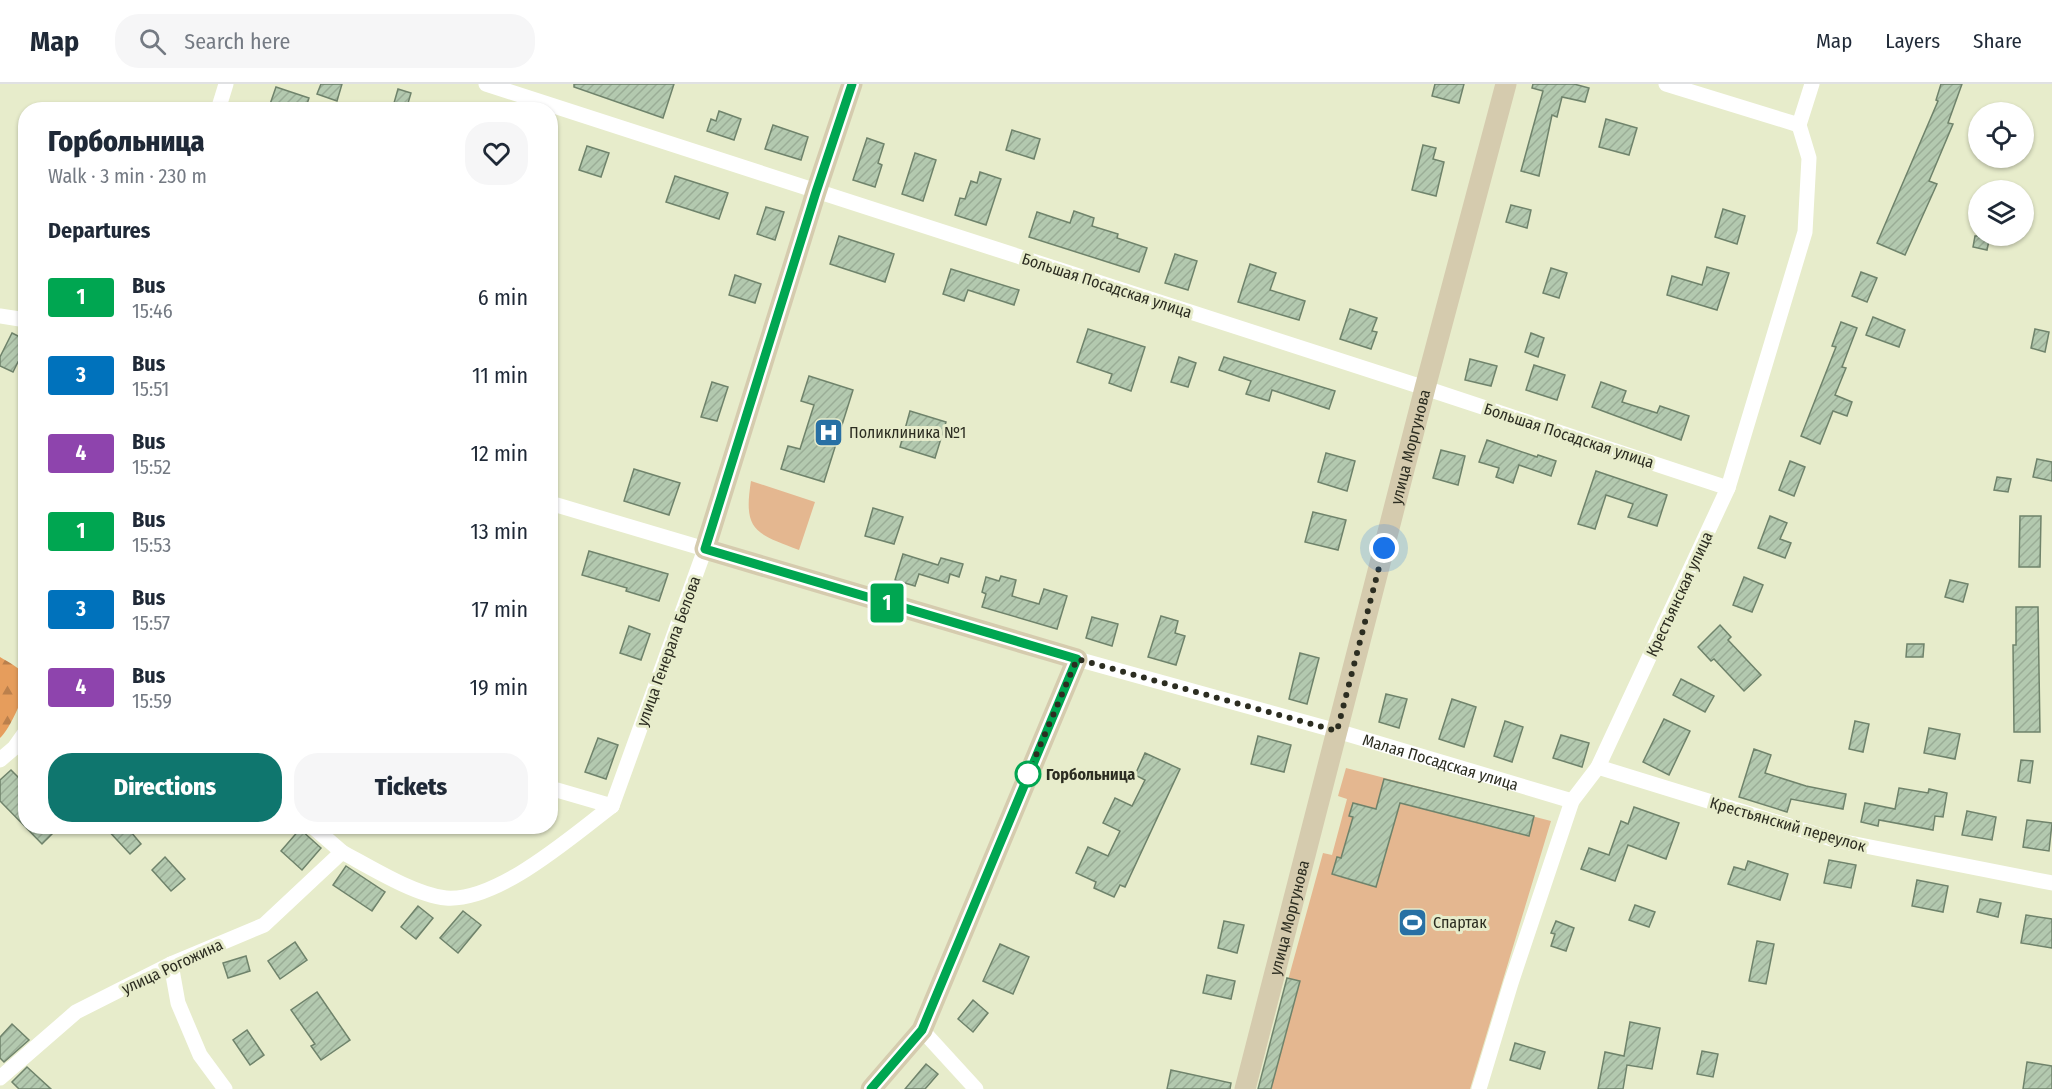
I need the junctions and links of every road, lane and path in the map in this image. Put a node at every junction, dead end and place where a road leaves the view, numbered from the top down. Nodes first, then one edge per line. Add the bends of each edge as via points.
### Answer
1 (226, 84) edge
2 (486, 84) edge
3 (852, 84) edge
4 (1506, 84) edge
5 (1666, 84) edge
6 (1812, 84) edge
7 (220, 102) edge
8 (541, 102) edge
9 (558, 108) edge
10 (1799, 125) junction
11 (816, 192) junction
12 (0, 315) edge
13 (18, 318) edge
14 (1425, 388) junction
15 (1728, 488) junction
16 (558, 505) edge
17 (705, 549) junction
18 (1077, 659) junction
19 (1337, 731) junction
20 (18, 742) edge
21 (0, 760) edge
22 (1598, 767) junction
23 (558, 790) edge
24 (1572, 801) junction
25 (612, 806) junction
26 (321, 834) edge
27 (342, 852) junction
28 (2052, 883) edge
29 (171, 964) junction
30 (922, 1030) junction
31 (0, 1078) edge
32 (0, 1085) edge
33 (5, 1089) edge
34 (225, 1089) edge
35 (871, 1089) edge
36 (976, 1089) edge
37 (1245, 1089) edge
38 (1479, 1089) edge

1 - 7 street
2 - 8 street, Большая Посадская улица
3 - 11 main road, улица Генерала Белова
4 - 14 main road, улица Моргунова
5 - 10 street
6 - 10 street
9 - 11 street, Большая Посадская улица
10 - 15 street, Крестьянская улица via 1809,158 1805,232
11 - 14 street, Большая Посадская улица
11 - 17 main road, улица Генерала Белова
12 - 13 street
14 - 15 street, Большая Посадская улица
14 - 19 main road, улица Моргунова
15 - 22 street, Крестьянская улица
16 - 17 street, Малая Посадская улица
17 - 18 main road, Малая Посадская улица
17 - 25 street, улица Генерала Белова
18 - 19 street, Малая Посадская улица
18 - 30 main road
19 - 24 street, Малая Посадская улица
19 - 37 main road, улица Моргунова
20 - 21 street
22 - 24 street, Крестьянская улица
22 - 28 street, Крестьянский переулок via 1835,840
23 - 25 street
24 - 38 street, Крестьянская улица
25 - 27 street via 525,871 482,893 447,898 411,888
26 - 27 street
27 - 29 street, улица Рогожина via 264,924
29 - 31 street, улица Рогожина via 76,1012
29 - 34 street via 178,1003 200,1055
30 - 35 main road
30 - 36 street
32 - 33 street

